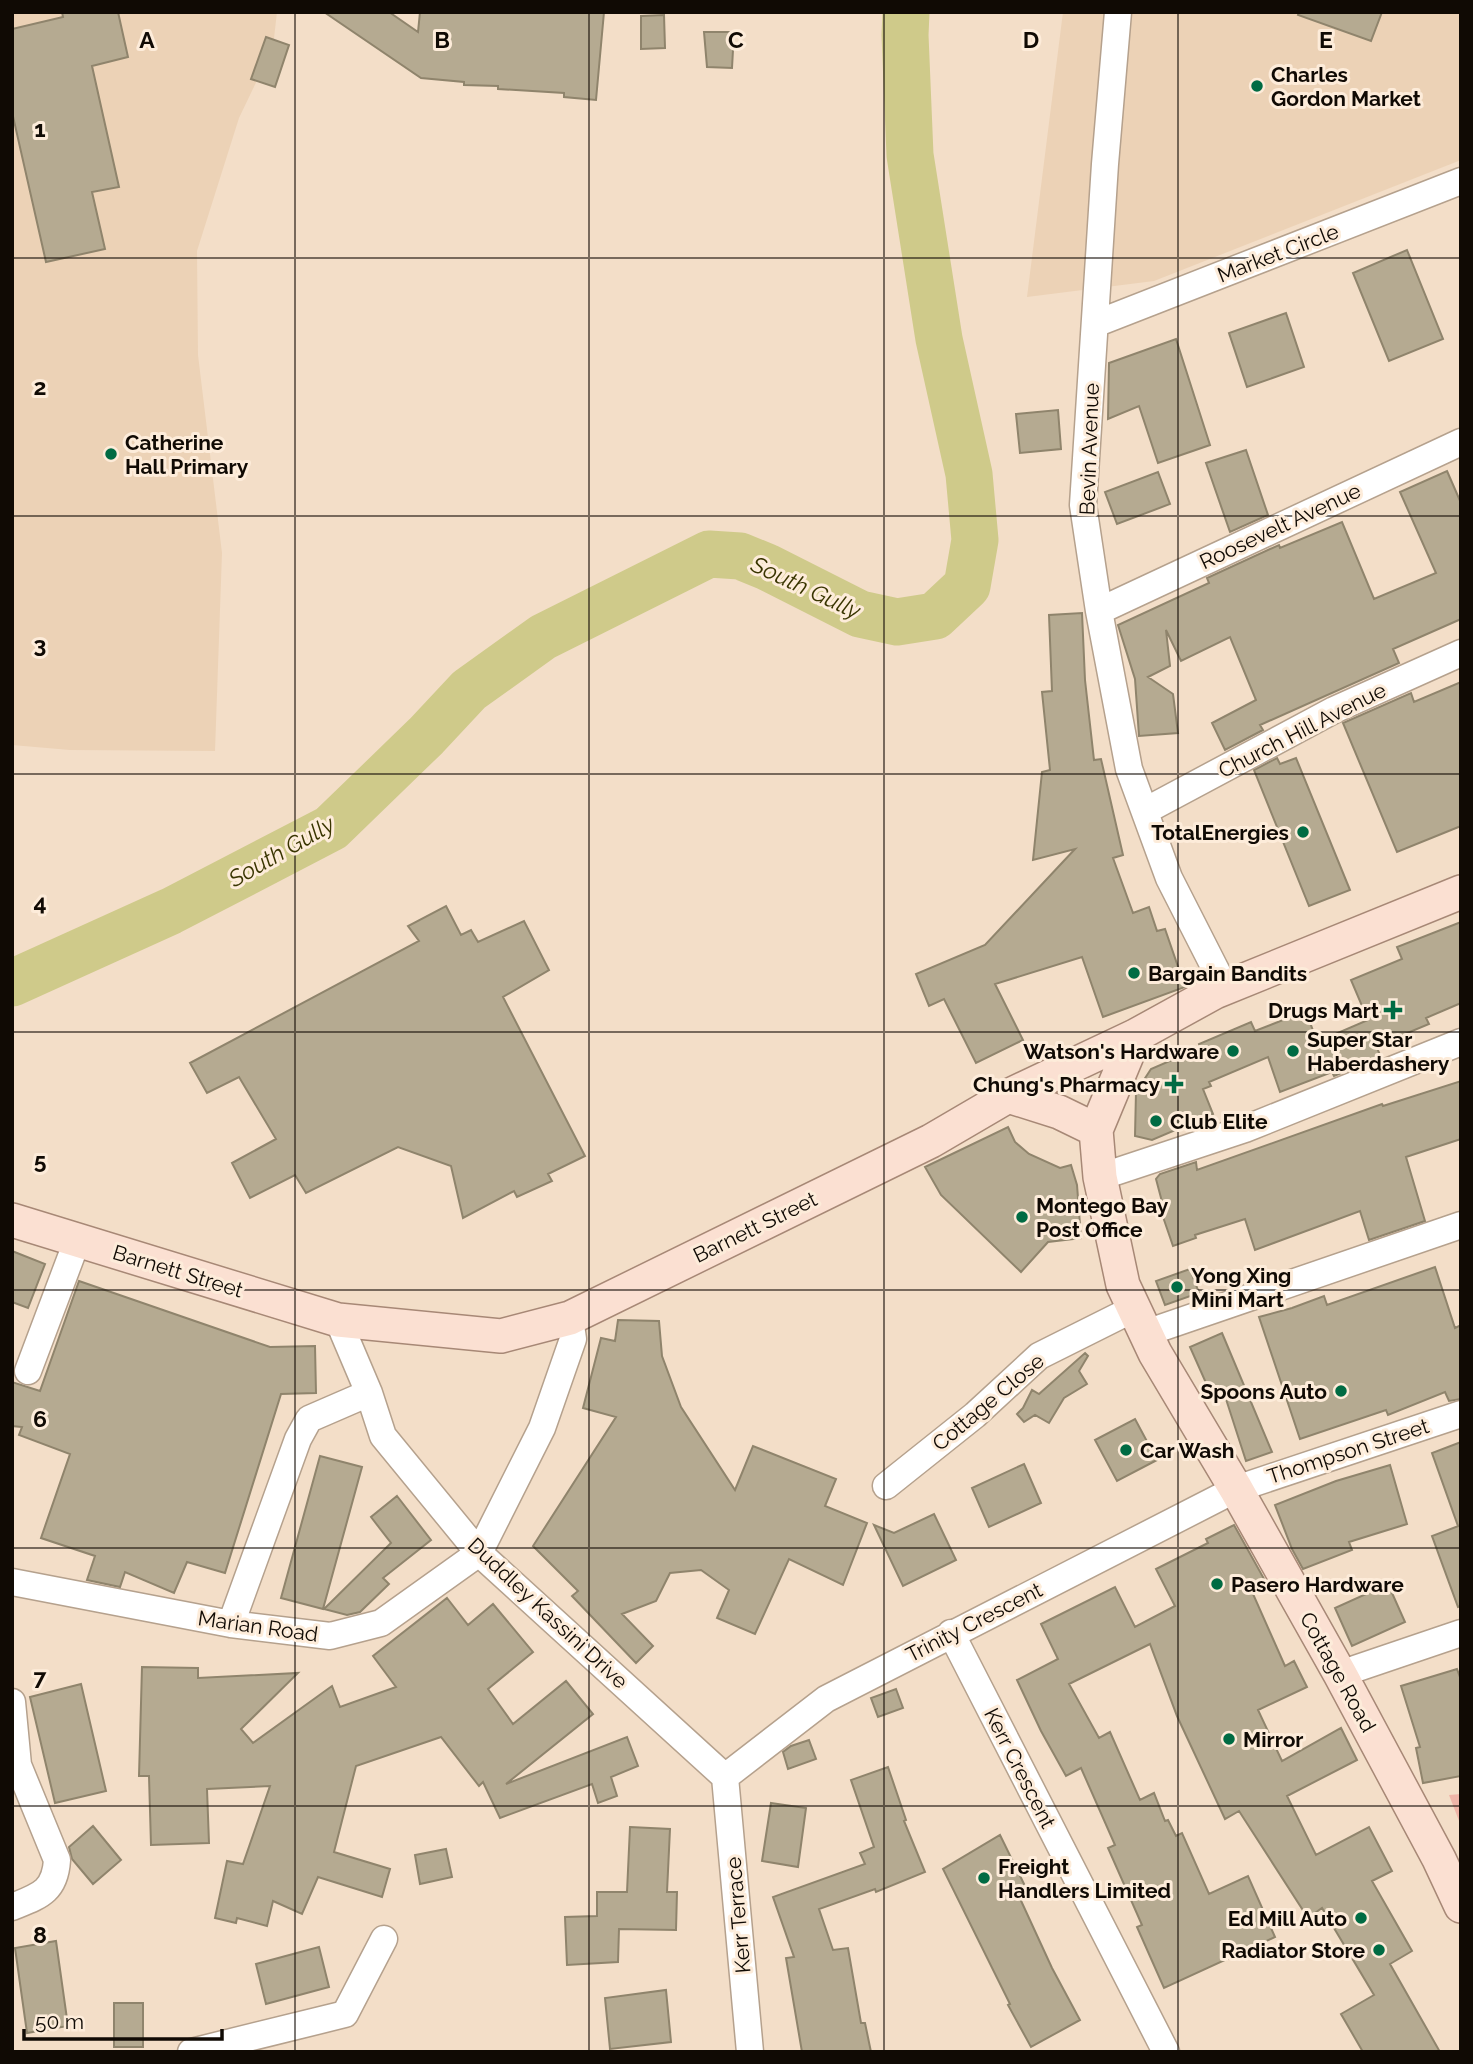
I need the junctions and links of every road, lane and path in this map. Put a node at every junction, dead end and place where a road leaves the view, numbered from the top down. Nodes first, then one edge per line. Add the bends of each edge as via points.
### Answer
1 (1118, 12) edge
2 (1461, 181) edge
3 (1095, 324) junction
4 (1461, 442) edge
5 (1099, 611) junction
6 (1461, 653) edge
7 (1145, 811) junction
8 (1461, 892) edge
9 (1225, 988) junction
10 (1135, 1036) junction
11 (1461, 1042) edge
12 (1008, 1096) junction
13 (1096, 1130) junction
14 (1100, 1177) junction
15 (12, 1220) edge
16 (1461, 1225) edge
17 (77, 1241) junction
18 (570, 1318) junction
19 (338, 1320) junction
20 (1139, 1321) junction
21 (28, 1371) dead end
22 (369, 1392) junction
23 (1461, 1414) edge
24 (886, 1486) dead end
25 (1236, 1489) junction
26 (479, 1553) junction
27 (12, 1582) edge
28 (231, 1624) junction
29 (951, 1633) junction
30 (1461, 1633) edge
31 (1340, 1674) junction
32 (12, 1702) edge
33 (725, 1777) junction
34 (1461, 1906) edge
35 (12, 1907) edge
36 (384, 1939) dead end
37 (191, 2052) edge
38 (750, 2052) edge
39 (1166, 2052) edge

1 - 3 street, Bevin Avenue
2 - 3 street, Market Circle
3 - 5 street, Bevin Avenue via 1083,505
4 - 5 street, Roosevelt Avenue
5 - 7 street, Bevin Avenue via 1129,769
6 - 7 street, Church Hill Avenue via 1334,710
7 - 9 street, Bevin Avenue via 1170,878
8 - 9 main road, Barnett Street
9 - 10 main road, Barnett Street
10 - 12 main road, Barnett Street
10 - 13 main road, Cottage Road
11 - 14 street via 1244,1129
12 - 13 main road
12 - 18 main road, Barnett Street via 931,1141
13 - 14 main road, Cottage Road
14 - 20 main road, Cottage Road via 1123,1285
15 - 17 main road, Barnett Street
16 - 20 street, Cottage Close
17 - 19 main road, Barnett Street
17 - 21 street
18 - 19 main road, Barnett Street via 500,1336
18 - 26 street, Marian Road via 573,1339 542,1427
19 - 22 street, Duddley Kassini Drive
20 - 24 street, Cottage Close via 1040,1356
20 - 25 main road, Cottage Road
22 - 26 street, Duddley Kassini Drive via 383,1436
22 - 28 street via 309,1419
23 - 25 street, Thompson Street
25 - 29 street, Trinity Crescent
25 - 31 main road, Cottage Road
26 - 28 street, Marian Road via 381,1623 330,1636
26 - 33 street, Duddley Kassini Drive
27 - 28 street, Marian Road
29 - 33 street, Trinity Crescent via 826,1699
29 - 39 street, Kerr Crescent
30 - 31 street
31 - 34 main road, Cottage Road
32 - 35 street via 18,1765 57,1860 56,1877 42,1895
33 - 38 street, Kerr Terrace
36 - 37 street via 345,2014

